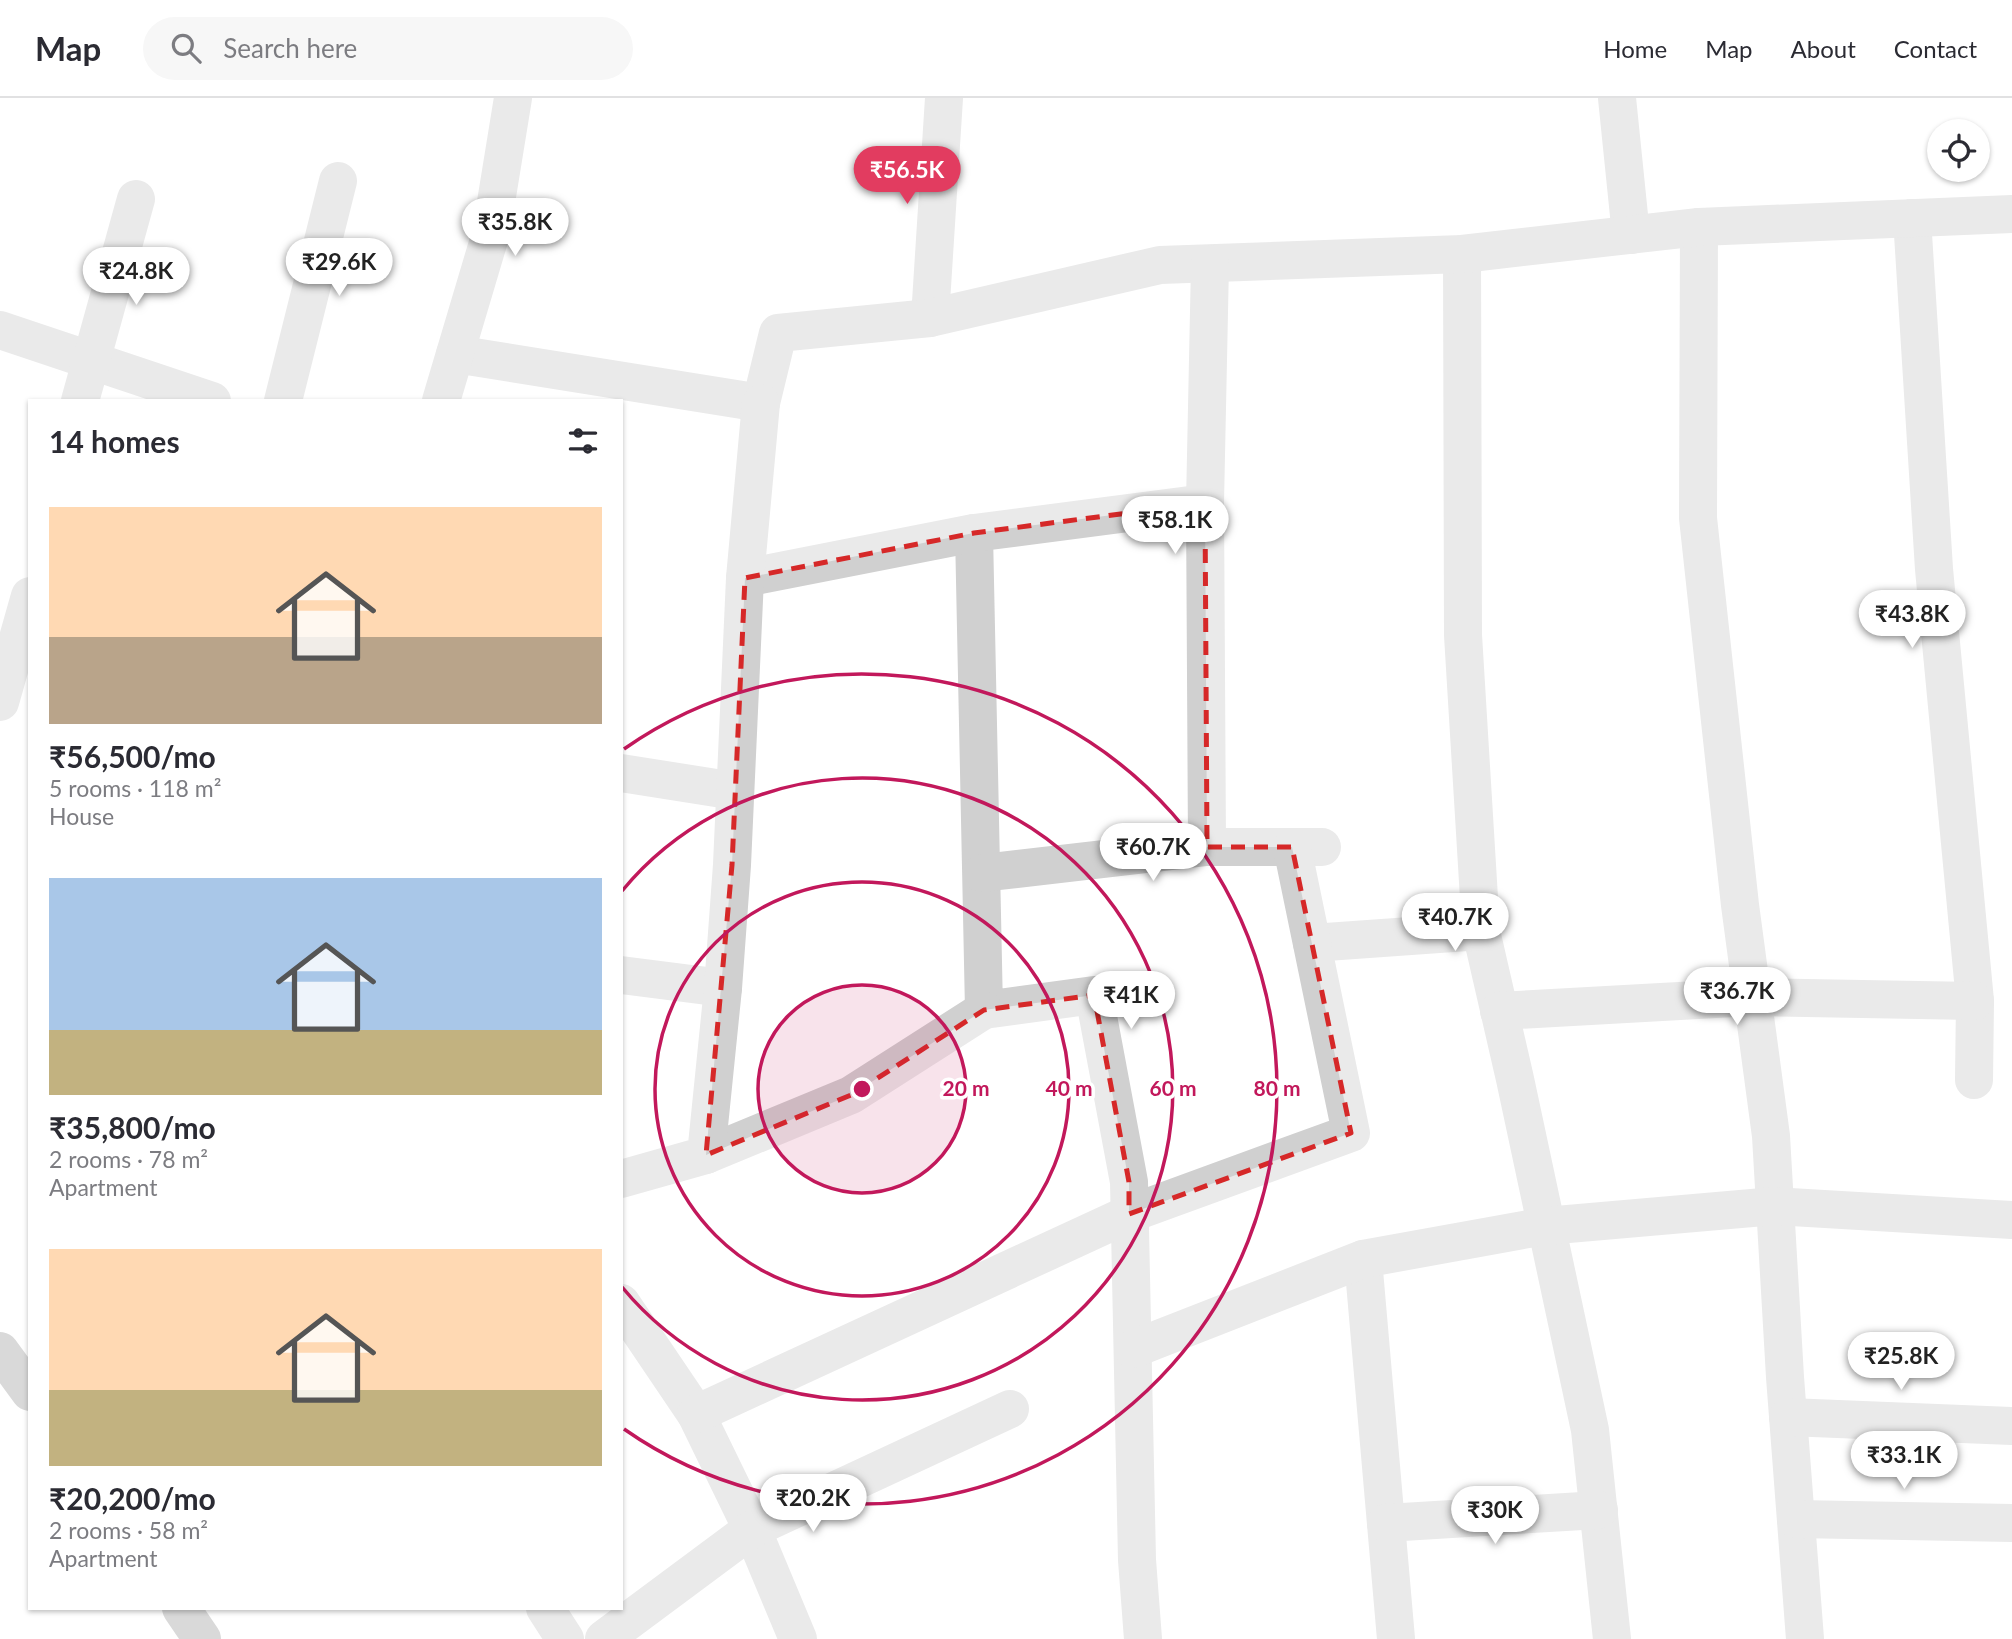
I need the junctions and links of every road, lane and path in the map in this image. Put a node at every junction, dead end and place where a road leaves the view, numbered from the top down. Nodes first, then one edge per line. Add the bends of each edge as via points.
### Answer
1 (513, 98) edge
2 (944, 98) edge
3 (1618, 98) edge
4 (338, 181) dead end
5 (136, 199) dead end
6 (2012, 214) edge
7 (1912, 218) junction
8 (1699, 228) junction
9 (1631, 235) junction
10 (1462, 254) junction
11 (1210, 264) junction
12 (930, 318) junction
13 (0, 330) edge
14 (455, 354) junction
15 (90, 361) junction
16 (80, 399) edge
17 (206, 399) edge
18 (284, 399) edge
19 (442, 399) edge
20 (761, 403) junction
21 (1205, 503) junction
22 (974, 533) junction
23 (745, 579) junction
24 (20, 620) edge
25 (0, 702) edge
26 (623, 774) edge
27 (735, 790) junction
28 (1207, 847) junction
29 (982, 873) junction
30 (1480, 931) junction
31 (1312, 943) junction
32 (623, 975) edge
33 (723, 988) junction
34 (1752, 997) junction
35 (1975, 1001) junction
36 (984, 1010) junction
37 (1499, 1011) junction
38 (1974, 1080) dead end
39 (706, 1155) junction
40 (623, 1178) edge
41 (1775, 1206) junction
42 (1129, 1214) junction
43 (2012, 1220) edge
44 (1545, 1226) junction
45 (1363, 1259) junction
46 (623, 1306) edge
47 (1133, 1349) junction
48 (0, 1351) edge
49 (28, 1389) edge
50 (1010, 1409) dead end
51 (696, 1414) junction
52 (1788, 1417) junction
53 (2012, 1426) edge
54 (1599, 1510) junction
55 (1796, 1518) junction
56 (1386, 1523) junction
57 (2012, 1523) edge
58 (752, 1529) junction
59 (182, 1610) edge
60 (546, 1610) edge
61 (202, 1639) edge
62 (565, 1639) edge
63 (604, 1639) edge
64 (798, 1639) edge
65 (1143, 1639) edge
66 (1396, 1639) edge
67 (1612, 1639) edge
68 (1805, 1639) edge

1 - 14 street via 491,233
2 - 12 street
3 - 9 street
4 - 18 street
5 - 15 street
6 - 7 street
7 - 8 street
7 - 35 street via 1934,569
8 - 9 street
8 - 34 street via 1698,518
9 - 10 street
10 - 11 street
10 - 30 street via 1463,635
11 - 12 street via 1160,265
11 - 21 street
12 - 20 street via 778,333
13 - 15 street
14 - 19 street
14 - 20 street
15 - 16 street
15 - 17 street
20 - 23 street
21 - 22 street
21 - 28 street
22 - 23 street
22 - 29 street
23 - 27 street
24 - 25 street
26 - 27 street
27 - 33 street
28 - 29 street
28 - 31 street via 1307,847
29 - 36 street
30 - 31 street
30 - 37 street
31 - 42 street via 1351,1133
32 - 33 street
33 - 39 street
34 - 35 street
34 - 37 street
34 - 41 street via 1771,1136
35 - 38 street
36 - 39 street via 851,1095
36 - 42 street via 1094,995 1129,1182
37 - 44 street
39 - 40 street
41 - 43 street
41 - 44 street
41 - 52 street
42 - 47 street
42 - 51 street
44 - 45 street
44 - 54 street via 1590,1430
45 - 47 street
45 - 56 street
46 - 51 street
47 - 65 street
48 - 49 main road
50 - 58 street
51 - 58 street
52 - 53 street
52 - 55 street
54 - 56 street
54 - 67 street
55 - 57 street
55 - 68 street
56 - 66 street
58 - 63 street
58 - 64 street
59 - 61 main road
60 - 62 street

